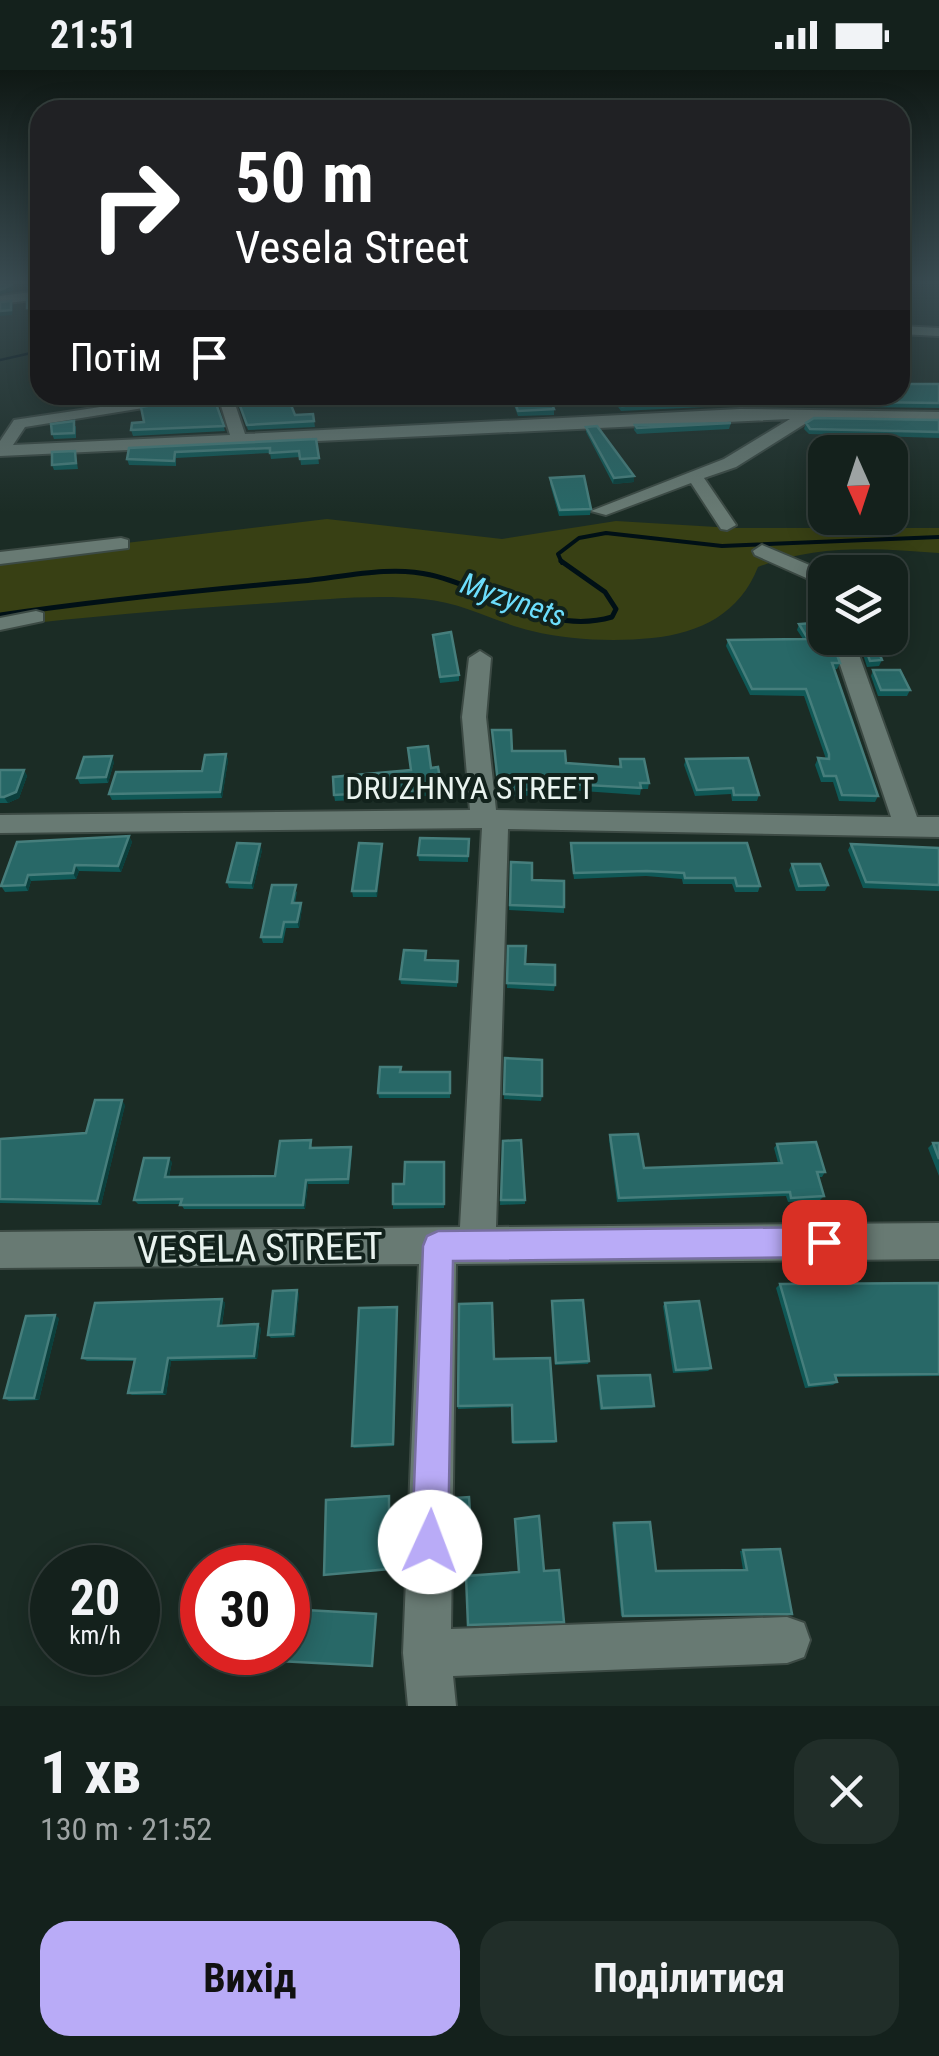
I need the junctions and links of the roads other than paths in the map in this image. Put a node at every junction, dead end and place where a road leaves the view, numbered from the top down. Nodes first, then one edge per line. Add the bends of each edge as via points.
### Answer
1 (142, 405) edge
2 (228, 405) edge
3 (731, 405) edge
4 (812, 413) junction
5 (740, 414) junction
6 (939, 417) edge
7 (240, 442) junction
8 (0, 451) edge
9 (696, 477) junction
10 (600, 510) dead end
11 (727, 525) dead end
12 (121, 544) dead end
13 (762, 551) dead end
14 (0, 558) edge
15 (808, 572) edge
16 (36, 617) dead end
17 (0, 624) edge
18 (848, 655) edge
19 (480, 658) dead end
20 (489, 819) junction
21 (0, 824) edge
22 (907, 825) junction
23 (939, 827) edge
24 (939, 1241) edge
25 (458, 1246) junction
26 (0, 1250) edge
27 (787, 1640) dead end
28 (427, 1653) junction
29 (432, 1706) edge

1 - 8 street via 20,423
2 - 7 street
3 - 5 street
4 - 5 street
4 - 6 street
4 - 9 street
5 - 7 street
7 - 8 street
9 - 10 street
9 - 11 street
12 - 14 street
13 - 15 street
16 - 17 street
18 - 22 street
19 - 20 street via 474,716
20 - 21 street, DRUZHNYA STREET
20 - 22 street, DRUZHNYA STREET
20 - 25 street
22 - 23 street, DRUZHNYA STREET
24 - 25 street, VESELA STREET
25 - 26 street, VESELA STREET
25 - 28 street
27 - 28 street
28 - 29 street

